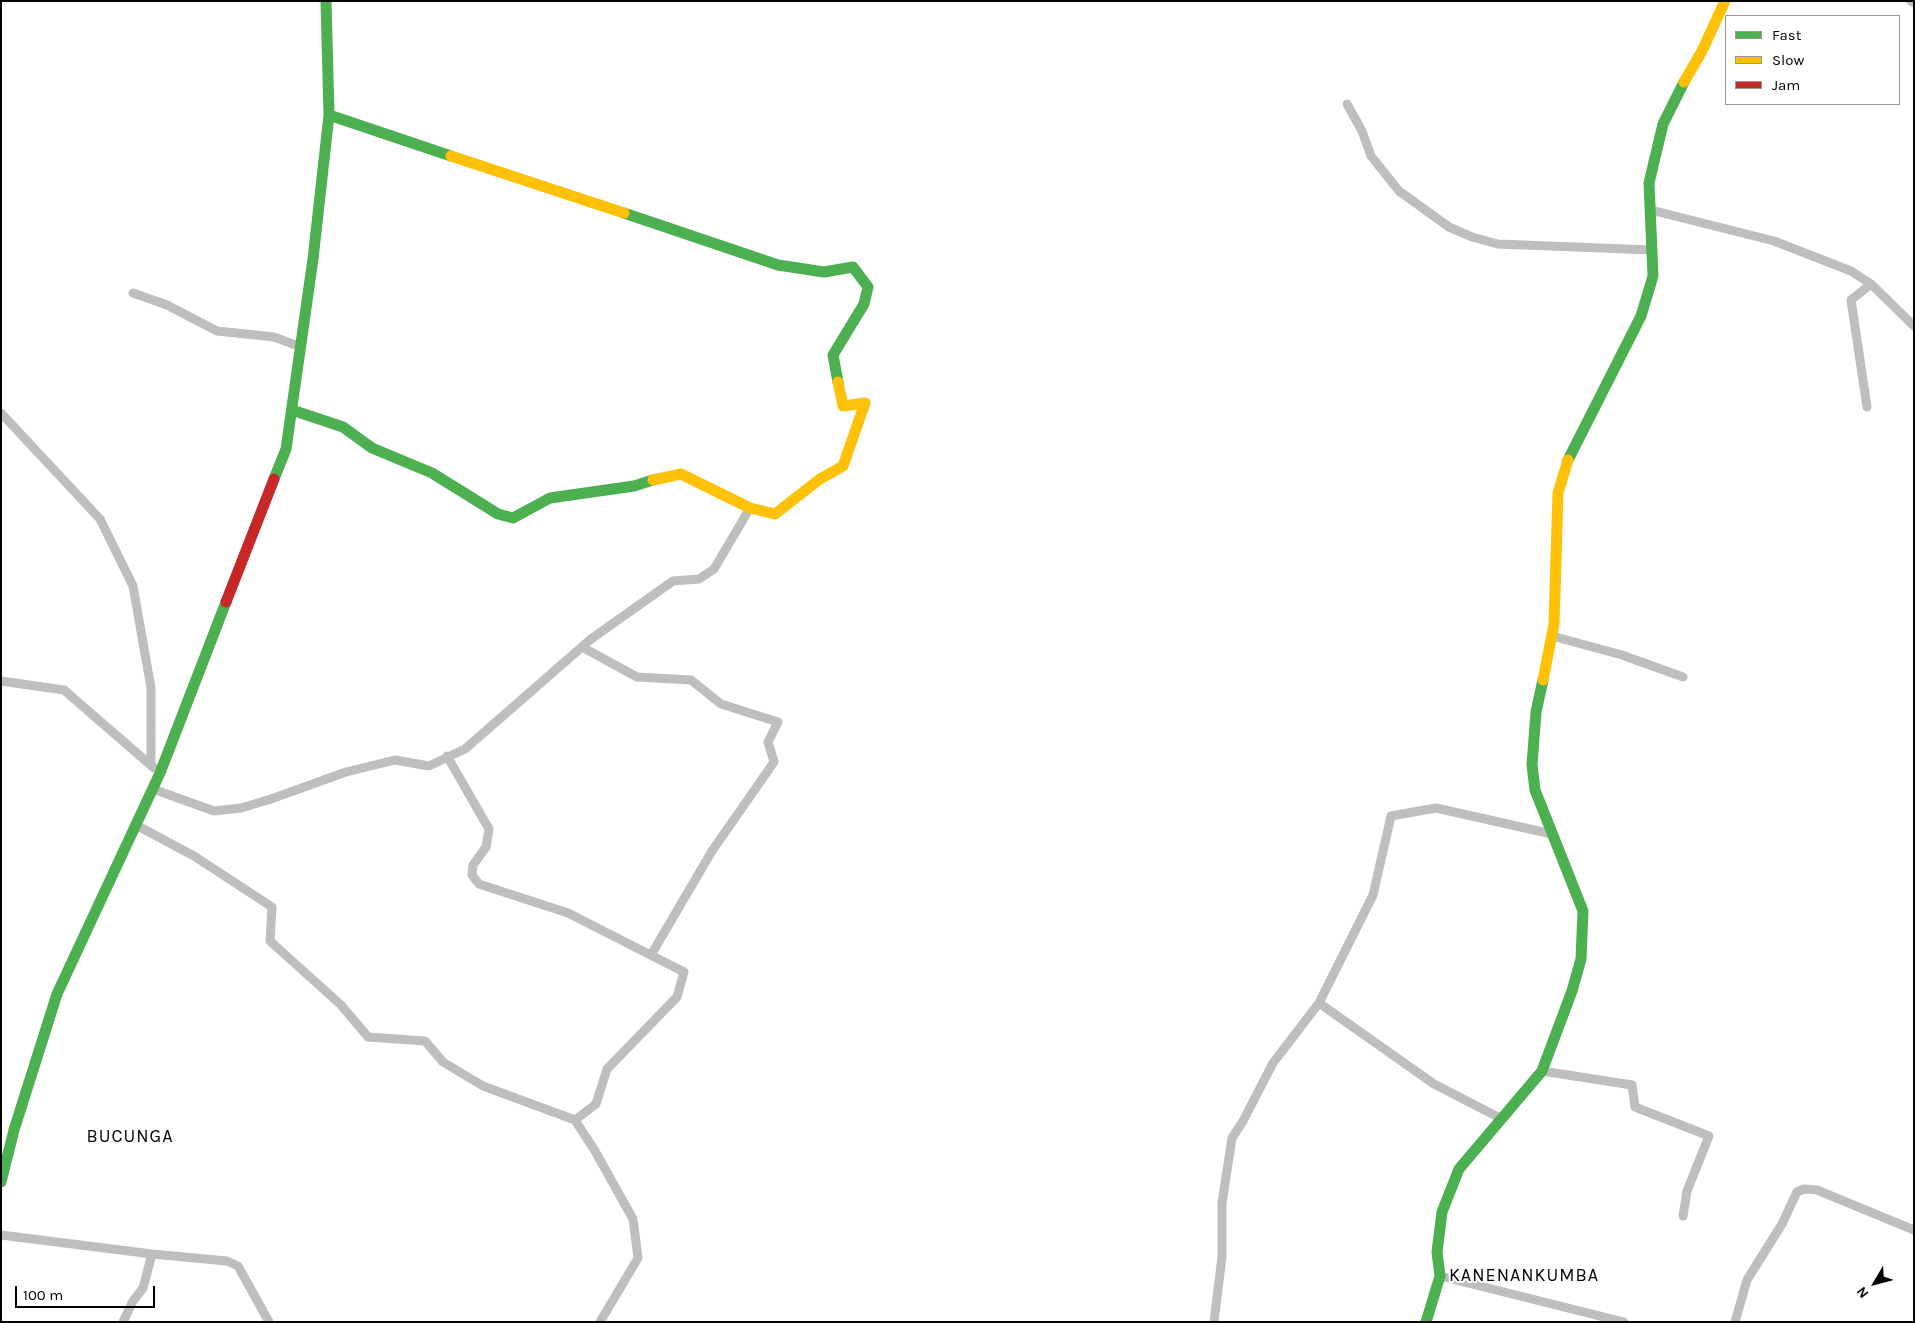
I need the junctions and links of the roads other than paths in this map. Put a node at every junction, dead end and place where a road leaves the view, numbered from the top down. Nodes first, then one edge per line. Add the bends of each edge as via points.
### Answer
1 (326, 1) edge
2 (1725, 1) edge
3 (1346, 104) dead end
4 (329, 115) junction
5 (1651, 210) junction
6 (1652, 250) junction
7 (1871, 284) junction
8 (133, 293) dead end
9 (1914, 326) edge
10 (301, 347) junction
11 (1867, 407) dead end
12 (292, 410) junction
13 (1, 413) edge
14 (750, 508) junction
15 (1552, 636) junction
16 (582, 647) junction
17 (1683, 677) dead end
18 (1, 682) edge
19 (447, 756) junction
20 (156, 769) junction
21 (153, 789) junction
22 (136, 825) junction
23 (1552, 834) junction
24 (651, 955) junction
25 (1319, 1002) junction
26 (1542, 1071) junction
27 (1500, 1118) junction
28 (575, 1120) junction
29 (1, 1182) edge
30 (1683, 1216) dead end
31 (1914, 1230) edge
32 (1, 1235) edge
33 (152, 1254) junction
34 (1440, 1276) junction
35 (123, 1322) edge
36 (269, 1322) edge
37 (600, 1322) edge
38 (1214, 1322) edge
39 (1426, 1322) edge
40 (1624, 1322) edge
41 (1735, 1322) edge

1 - 4 street
2 - 5 street via 1662,124 1649,183
3 - 6 street via 1372,156 1398,191 1450,228 1498,244
4 - 10 street
4 - 14 street via 778,265 824,272 853,267 868,287 864,304 833,355 843,406 865,403 844,466 820,479 775,514
5 - 6 street
5 - 7 street via 1774,241 1851,271
6 - 15 street via 1653,276 1641,316 1564,468 1558,493 1557,582
7 - 9 street
7 - 11 street via 1851,300
8 - 10 street via 167,305 217,331 274,337
10 - 12 street
12 - 14 street via 343,427 372,448 432,473 498,514 513,518 550,498 634,486 681,474
12 - 20 street via 286,449
13 - 20 street via 100,519 133,586 151,688
14 - 16 street via 714,569 699,579 674,581
15 - 17 street via 1622,655
15 - 23 street via 1536,712 1532,765 1535,790
16 - 19 street via 464,749
16 - 24 street via 637,677 691,680 721,704 778,722 768,742 774,762 712,851
18 - 20 street via 64,690
19 - 21 street via 429,766 395,760 346,772 241,808 214,811
19 - 24 street via 489,829 486,847 473,865 472,875 479,884 568,913
20 - 21 street
21 - 22 street
22 - 28 street via 194,856 272,907 270,941 341,1005 368,1037 425,1041 443,1062 483,1086
22 - 29 street via 57,994
23 - 25 street via 1436,808 1392,816 1374,894
23 - 26 street via 1583,911 1583,931 1572,991
24 - 28 street via 684,972 677,997 608,1069 596,1104
25 - 27 street via 1434,1084
25 - 38 street via 1273,1063 1232,1138 1222,1202 1222,1256
26 - 27 street
26 - 30 street via 1632,1084 1635,1107 1709,1136 1687,1191
27 - 34 street via 1460,1169 1442,1212 1437,1252
28 - 37 street via 632,1219 638,1258
31 - 41 street via 1817,1190 1798,1192 1748,1280
32 - 33 street
33 - 35 street via 143,1288
33 - 36 street via 227,1261 238,1266
34 - 39 street
34 - 40 street

